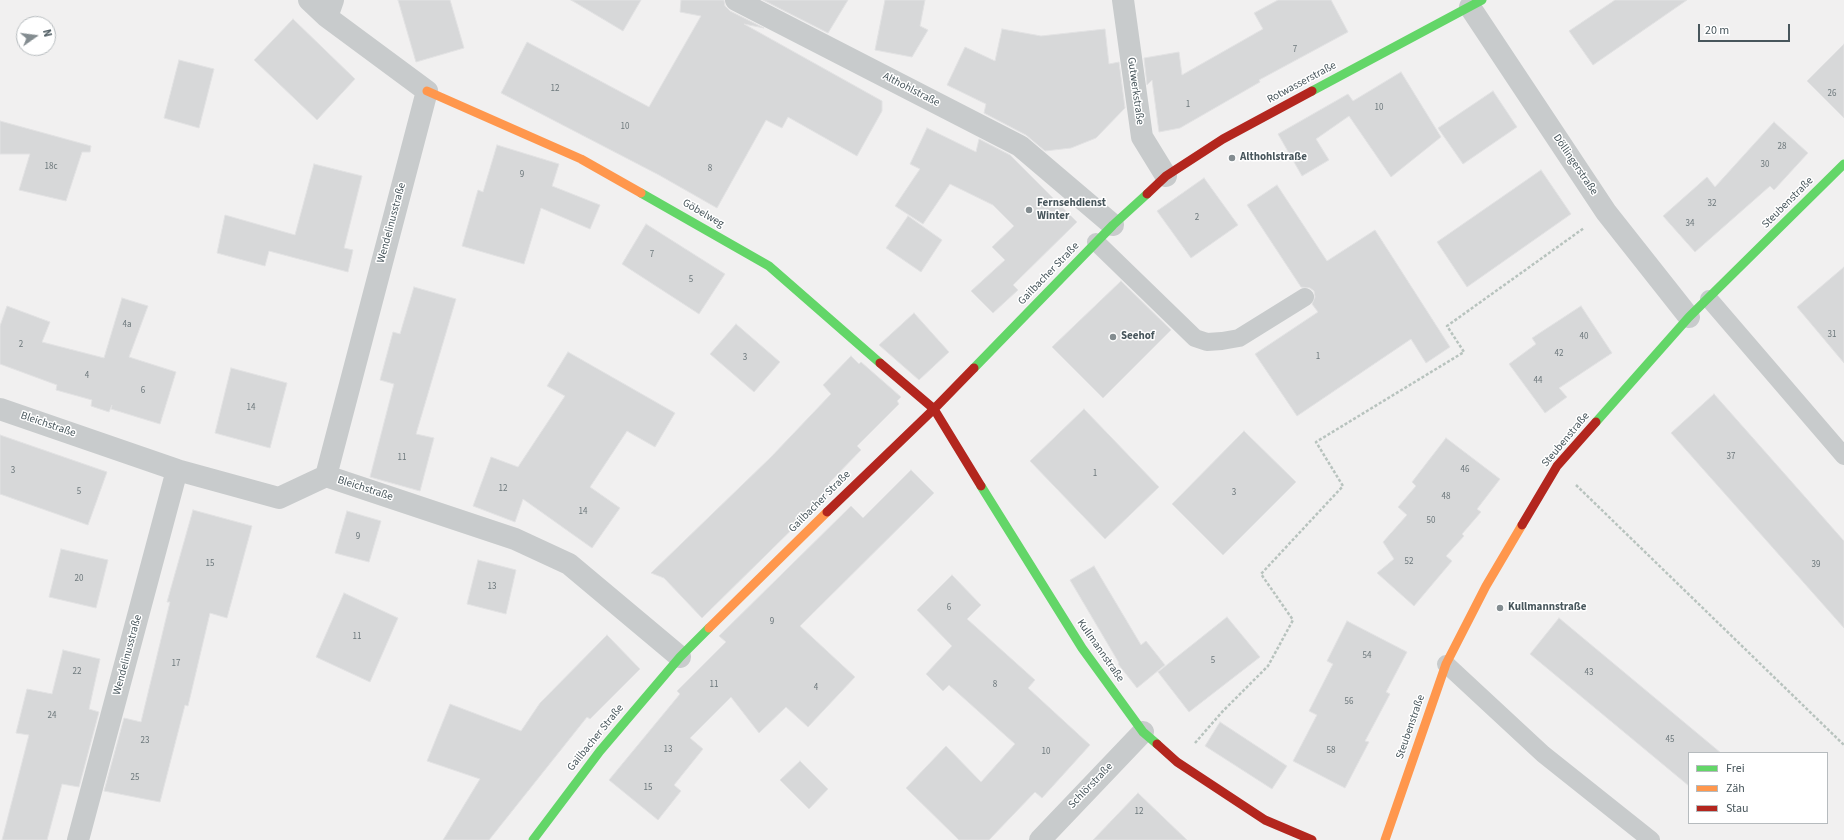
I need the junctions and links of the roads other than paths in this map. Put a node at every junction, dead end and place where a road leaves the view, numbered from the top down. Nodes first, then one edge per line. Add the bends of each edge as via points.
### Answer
1 (309, 0) edge
2 (736, 0) edge
3 (1123, 0) edge
4 (1476, 3) edge
5 (330, 9) edge
6 (427, 91) junction
7 (1844, 164) edge
8 (1166, 176) junction
9 (1142, 198) joint
10 (1113, 225) junction
11 (1096, 242) junction
12 (1305, 297) dead end
13 (1709, 298) junction
14 (1689, 317) junction
15 (0, 409) edge
16 (934, 409) junction
17 (1844, 456) edge
18 (177, 470) junction
19 (326, 476) junction
20 (680, 657) junction
21 (1446, 664) junction
22 (1143, 732) junction
23 (78, 840) edge
24 (533, 840) edge
25 (1040, 840) edge
26 (1312, 840) edge
27 (1385, 840) edge
28 (1651, 840) edge

1 - 5 street
2 - 10 street, Althohlstraße via 1020,146
3 - 8 street, Gutwerkstraße via 1142,137
4 - 8 street, Rotwasserstraße via 1223,139
4 - 14 street, Döllingerstraße via 1606,212
5 - 6 street
6 - 16 street, Göbelweg via 581,159 769,266
6 - 19 street, Wendelinusstraße
7 - 13 street, Steubenstraße
8 - 9 street, Rotwasserstraße
9 - 10 street, Gailbacher Straße
10 - 11 street, Gailbacher Straße
11 - 12 lane via 1195,338 1207,342 1239,338
11 - 16 street, Gailbacher Straße
13 - 14 street, Steubenstraße
13 - 17 lane
14 - 21 street, Steubenstraße via 1557,466 1486,586
15 - 18 street, Bleichstraße
16 - 20 street, Gailbacher Straße
16 - 22 street, Kullmannstraße via 1050,599
18 - 19 street, Bleichstraße via 279,498
18 - 23 street, Wendelinusstraße
19 - 20 street, Bleichstraße via 515,539 569,564
20 - 24 street, Gailbacher Straße via 600,751
21 - 27 street, Steubenstraße
21 - 28 lane via 1543,754
22 - 25 street, Schlörstraße
22 - 26 street, Kullmannstraße via 1177,762 1265,820

